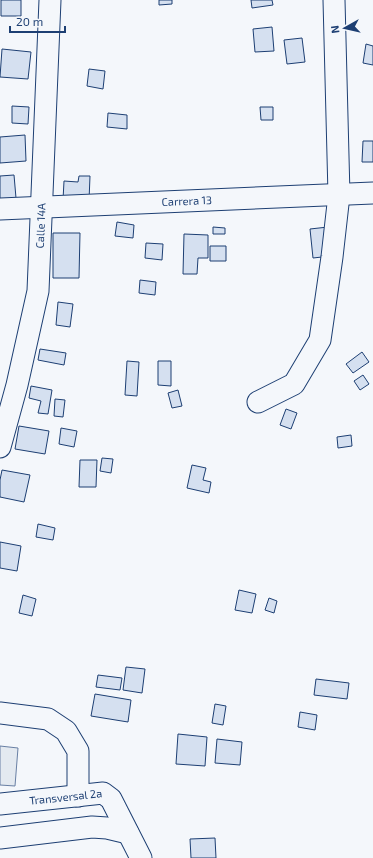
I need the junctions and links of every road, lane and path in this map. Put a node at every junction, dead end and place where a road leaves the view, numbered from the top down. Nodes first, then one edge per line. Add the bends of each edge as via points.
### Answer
1 (50, 0) edge
2 (334, 0) edge
3 (373, 193) edge
4 (340, 195) junction
5 (41, 208) junction
6 (0, 209) edge
7 (258, 402) dead end
8 (0, 447) edge
9 (0, 713) edge
10 (78, 796) junction
11 (0, 804) edge
12 (128, 833) junction
13 (0, 838) edge
14 (141, 858) edge

1 - 5 street, Calle 14A
2 - 4 street
3 - 4 street, Carrera 13
4 - 5 street, Carrera 13
4 - 7 street via 320,340 294,384
5 - 6 street, Carrera 13
5 - 8 street, Calle 14A via 38,291
9 - 10 street via 48,719 66,731 78,752
10 - 11 street, Transversal 2a
10 - 12 street, Transversal 2a via 103,793 107,795
12 - 13 street via 92,827
12 - 14 street, Transversal 2a

